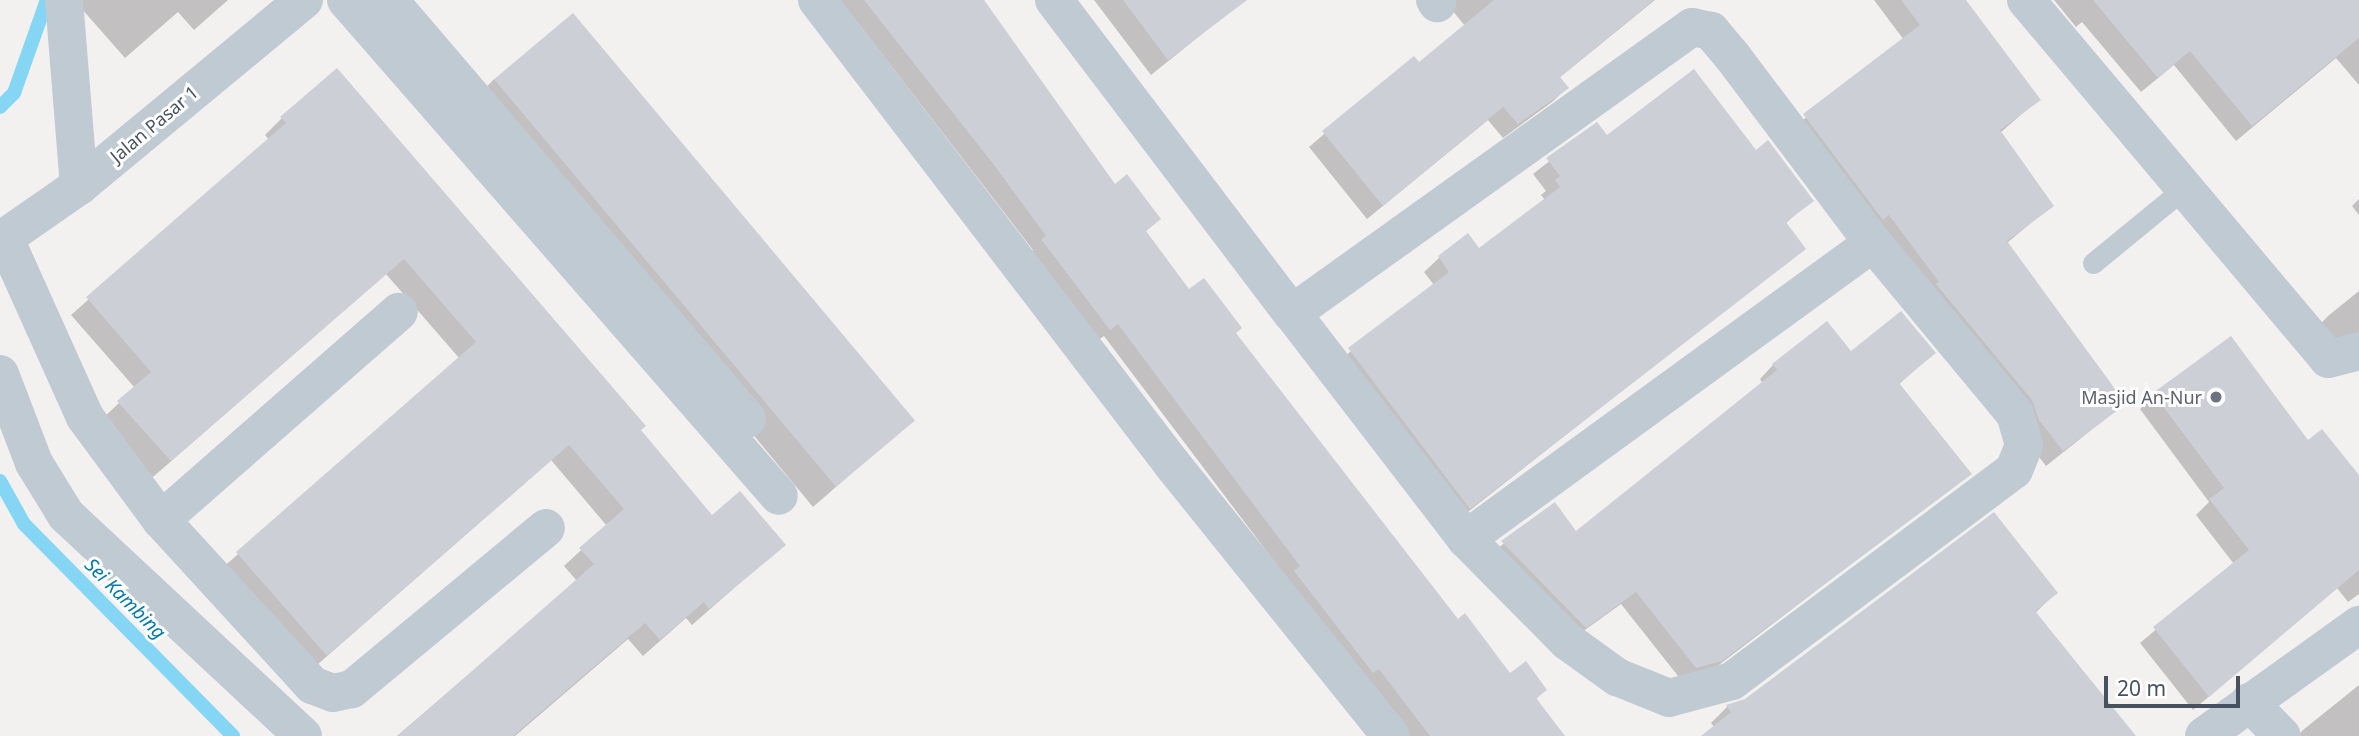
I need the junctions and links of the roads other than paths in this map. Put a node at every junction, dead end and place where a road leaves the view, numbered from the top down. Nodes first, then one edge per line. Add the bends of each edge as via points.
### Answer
1 (64, 0) edge
2 (304, 0) edge
3 (346, 0) edge
4 (389, 0) edge
5 (817, 0) edge
6 (1054, 0) edge
7 (2026, 0) edge
8 (79, 186) junction
9 (2186, 187) junction
10 (2, 240) edge
11 (1873, 243) junction
12 (2093, 264) dead end
13 (399, 312) dead end
14 (1292, 313) junction
15 (2359, 351) edge
16 (0, 374) edge
17 (161, 520) junction
18 (546, 528) dead end
19 (1466, 539) junction
20 (2359, 625) edge
21 (2249, 702) junction
22 (303, 736) edge
23 (1391, 736) edge
24 (2204, 736) edge
25 (2282, 736) edge

1 - 8 street
2 - 8 street, Jalan Pasar 1
3 - 4 street via 789,487
5 - 23 street via 1172,464
6 - 14 street
7 - 9 street
8 - 10 street, Jalan Pasar 1
9 - 12 lane
9 - 15 street via 2328,359
10 - 17 street via 85,417
11 - 14 street via 1732,56 1711,32 1692,27
11 - 19 street
11 - 19 street via 2015,414 2024,445 2014,470 1732,681 1669,698 1617,677 1567,641
13 - 17 street
14 - 19 street
16 - 22 street via 34,463 66,515
17 - 18 street via 312,685 333,693 352,689
20 - 21 street
21 - 24 street
21 - 25 street

